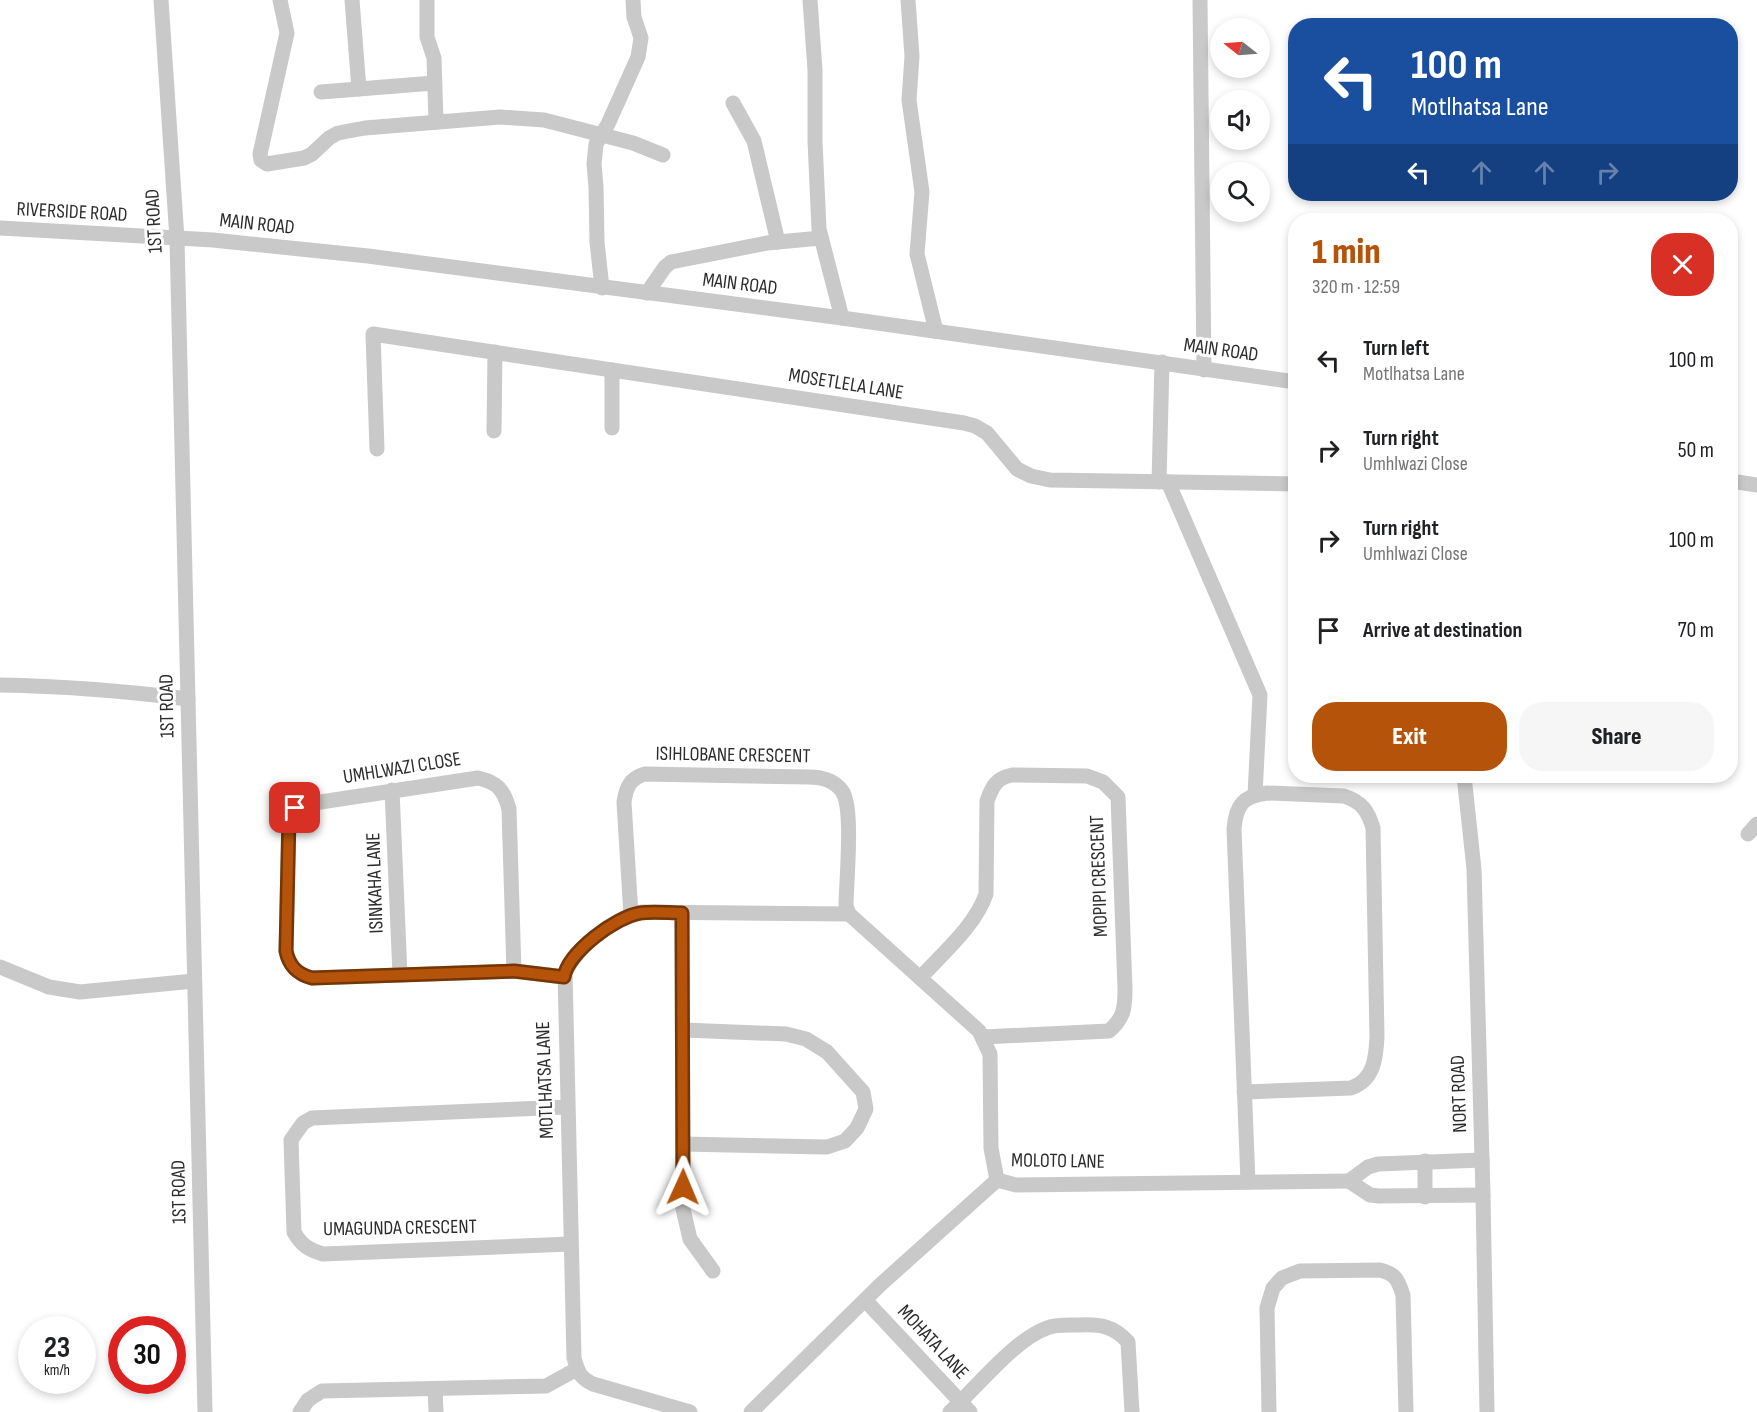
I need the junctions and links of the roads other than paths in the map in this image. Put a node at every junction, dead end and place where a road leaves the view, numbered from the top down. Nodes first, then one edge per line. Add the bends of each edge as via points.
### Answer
1 (162, 0) edge
2 (280, 0) edge
3 (352, 0) edge
4 (428, 0) edge
5 (633, 0) edge
6 (810, 0) edge
7 (908, 0) edge
8 (1200, 0) edge
9 (434, 83) junction
10 (358, 89) junction
11 (321, 92) dead end
12 (733, 103) dead end
13 (436, 122) junction
14 (601, 135) junction
15 (663, 155) dead end
16 (0, 228) edge
17 (821, 238) junction
18 (177, 239) junction
19 (778, 242) junction
20 (603, 288) junction
21 (647, 294) junction
22 (842, 318) junction
23 (936, 331) junction
24 (495, 352) junction
25 (1162, 362) junction
26 (1204, 369) junction
27 (612, 370) junction
28 (1288, 381) edge
29 (612, 428) dead end
30 (494, 431) dead end
31 (376, 449) dead end
32 (1163, 482) junction
33 (1738, 482) edge
34 (1288, 484) edge
35 (1757, 485) edge
36 (0, 685) edge
37 (188, 699) junction
38 (1465, 783) edge
39 (392, 790) junction
40 (1255, 795) junction
41 (682, 913) junction
42 (849, 914) junction
43 (631, 915) junction
44 (0, 967) edge
45 (514, 971) junction
46 (400, 975) junction
47 (564, 977) junction
48 (920, 978) junction
49 (194, 981) junction
50 (684, 1030) junction
51 (983, 1037) junction
52 (1244, 1092) junction
53 (567, 1107) junction
54 (683, 1144) junction
55 (1482, 1160) junction
56 (1425, 1161) junction
57 (997, 1180) junction
58 (1349, 1181) junction
59 (1248, 1182) junction
60 (1483, 1195) junction
61 (1425, 1197) junction
62 (571, 1244) junction
63 (713, 1271) dead end
64 (865, 1300) junction
65 (577, 1369) junction
66 (435, 1389) junction
67 (960, 1409) edge
68 (205, 1412) edge
69 (300, 1412) edge
70 (436, 1412) edge
71 (690, 1412) edge
72 (751, 1412) edge
73 (1132, 1412) edge
74 (1269, 1412) edge
75 (1406, 1412) edge
76 (1487, 1412) edge

1 - 18 street, 1ST ROAD
2 - 13 street via 287,33 261,145 261,160 277,164 304,158 338,133
3 - 10 street
4 - 9 street via 427,37 434,58
5 - 14 street via 641,38 639,57
6 - 17 street
7 - 23 street via 912,56 909,100 922,192 917,254
8 - 26 street
9 - 10 street
9 - 13 street
10 - 11 street
12 - 19 street via 754,141
13 - 14 street via 528,118
14 - 15 street
14 - 20 street via 594,164
16 - 18 street, RIVERSIDE ROAD
17 - 19 street
17 - 22 street
18 - 20 street, MAIN ROAD via 368,256
18 - 37 street, 1ST ROAD
19 - 21 street via 671,262
20 - 21 street, MAIN ROAD
21 - 22 street, MAIN ROAD
22 - 23 street, MAIN ROAD
23 - 25 street, MAIN ROAD
24 - 27 street, MOSETLELA LANE
24 - 30 street
24 - 31 street, MOSETLELA LANE via 373,334
25 - 26 street, MAIN ROAD
25 - 32 street
26 - 28 street, MAIN ROAD
27 - 29 street
27 - 32 street, MOSETLELA LANE via 975,426 987,433 1017,470 1050,480
32 - 34 street, MOSETLELA LANE
32 - 40 street via 1260,695
33 - 35 street
36 - 37 street via 60,686
37 - 49 street, 1ST ROAD
38 - 55 street, NORT ROAD via 1474,869
39 - 45 street, UMHLWAZI CLOSE via 478,778 489,780 502,790 509,809
39 - 46 street, ISINKAHA LANE
39 - 46 street, UMHLWAZI CLOSE via 301,805 290,812 286,951 288,961 297,971 312,978
40 - 52 street via 1239,806 1234,829
40 - 52 street via 1344,796 1368,811 1373,828 1377,1054 1362,1084 1352,1088
41 - 42 street
41 - 43 street
41 - 50 street
42 - 43 street, ISIHLOBANE CRESCENT via 848,812 842,790 833,783 816,777 645,774 629,784 624,802
42 - 48 street
43 - 47 street via 590,941 570,963
44 - 49 street via 49,987 81,992
45 - 46 street, UMHLWAZI CLOSE
45 - 47 street, UMHLWAZI CLOSE
47 - 53 street, MOTLHATSA LANE
48 - 51 street
48 - 51 street, MOPIPI CRESCENT via 983,904 987,801 992,787 1002,777 1012,775 1087,776 1103,782 1118,797 1125,1011 1109,1031
49 - 68 street, 1ST ROAD
50 - 54 street
50 - 54 street via 786,1034 806,1039 827,1052 862,1092 866,1109 845,1141 827,1147
51 - 57 street via 990,1054 992,1148
52 - 59 street
53 - 62 street, MOTLHATSA LANE
53 - 62 street, UMAGUNDA CRESCENT via 312,1118 303,1123 291,1140 294,1232 313,1251 323,1254
54 - 63 street via 683,1209 690,1239
55 - 56 street
55 - 60 street, NORT ROAD
56 - 58 street via 1378,1164
56 - 61 street
57 - 59 street, MOLOTO LANE via 1016,1185
57 - 64 street, MOLOTO LANE
58 - 59 street, MOLOTO LANE
58 - 61 street via 1370,1195
60 - 61 street
60 - 76 street, NORT ROAD
62 - 65 street, MOTLHATSA LANE
64 - 67 street, MOHATA LANE
64 - 72 street, MOLOTO LANE
65 - 66 street via 546,1386
65 - 71 street via 580,1376 593,1384
66 - 69 street via 322,1391 308,1400
66 - 70 street
67 - 73 street via 1010,1353 1033,1334 1049,1327 1095,1324 1110,1326 1128,1342
74 - 75 street via 1268,1308 1273,1288 1282,1278 1300,1271 1380,1270 1390,1272 1398,1280 1403,1295

